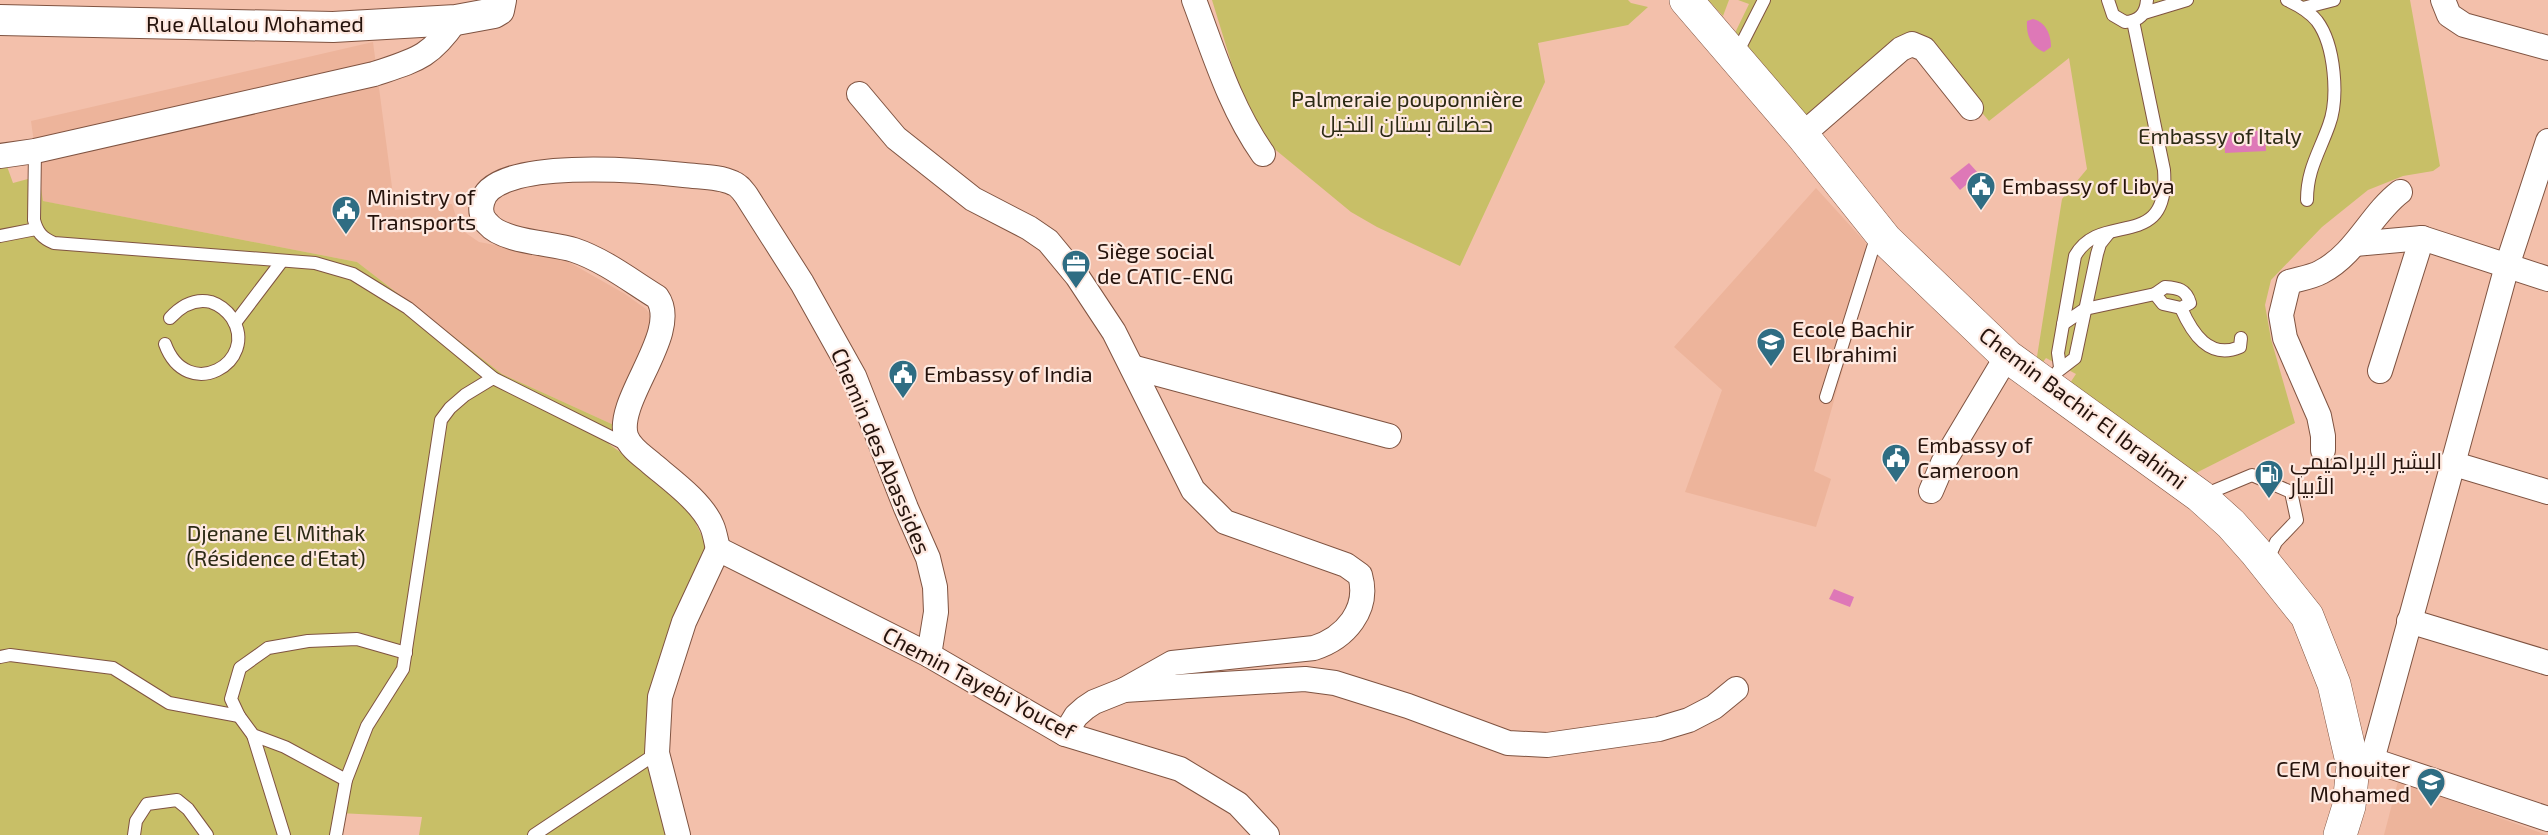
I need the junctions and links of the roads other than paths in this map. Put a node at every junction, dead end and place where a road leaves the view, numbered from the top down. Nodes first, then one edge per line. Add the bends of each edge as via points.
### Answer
1 (501, 0) edge
2 (1194, 0) edge
3 (1686, 0) edge
4 (1764, 0) edge
5 (2108, 0) edge
6 (2147, 0) edge
7 (2187, 0) edge
8 (2287, 0) edge
9 (2334, 0) edge
10 (2443, 0) edge
11 (2303, 8) junction
12 (2144, 13) junction
13 (0, 20) edge
14 (456, 20) junction
15 (2133, 21) junction
16 (2548, 48) edge
17 (1736, 56) junction
18 (859, 94) dead end
19 (1971, 108) dead end
20 (1802, 135) junction
21 (2548, 141) edge
22 (34, 151) junction
23 (1263, 154) dead end
24 (0, 156) edge
25 (2400, 192) dead end
26 (2307, 200) dead end
27 (36, 230) junction
28 (1878, 231) junction
29 (2108, 234) junction
30 (0, 236) edge
31 (2422, 238) junction
32 (2355, 244) junction
33 (282, 261) junction
34 (2507, 266) junction
35 (2548, 279) edge
36 (2155, 294) junction
37 (2068, 295) junction
38 (2085, 309) junction
39 (2181, 309) junction
40 (170, 318) dead end
41 (235, 323) junction
42 (2063, 324) junction
43 (2241, 338) dead end
44 (165, 344) dead end
45 (2007, 356) junction
46 (1132, 367) junction
47 (2380, 371) dead end
48 (2054, 376) junction
49 (493, 378) junction
50 (1826, 398) dead end
51 (1389, 436) dead end
52 (634, 448) junction
53 (2323, 450) dead end
54 (2451, 463) junction
55 (1931, 491) dead end
56 (2548, 492) edge
57 (2200, 496) junction
58 (718, 549) junction
59 (2265, 565) junction
60 (2409, 621) junction
61 (406, 653) junction
62 (929, 655) junction
63 (0, 657) edge
64 (2548, 663) edge
65 (1736, 689) dead end
66 (1124, 690) junction
67 (239, 716) junction
68 (1065, 734) junction
69 (253, 735) junction
70 (657, 753) junction
71 (2363, 763) junction
72 (346, 780) junction
73 (2548, 819) edge
74 (134, 835) edge
75 (207, 835) edge
76 (284, 835) edge
77 (336, 835) edge
78 (534, 835) edge
79 (678, 835) edge
80 (1267, 835) edge
81 (2340, 835) edge

1 - 14 street, Rue Allalou Mohamed via 494,13
2 - 23 street via 1225,86
3 - 17 main road, Chemin Bachir El Ibrahimi
4 - 17 lane
5 - 15 lane via 2113,15 2125,22
6 - 12 lane
7 - 12 lane
8 - 11 lane
9 - 11 lane
10 - 16 street via 2449,15 2464,25
11 - 26 lane via 2317,22 2329,46 2334,83 2330,123 2307,181
12 - 15 lane
13 - 14 street, Rue Allalou Mohamed via 333,27
14 - 22 street via 429,53 374,74
15 - 29 lane via 2166,190 2161,207 2150,220
17 - 20 main road, Chemin Bachir El Ibrahimi
18 - 46 street via 896,138 973,199 1048,241 1114,332
19 - 20 street via 1924,49 1912,44 1901,49
20 - 28 main road, Chemin Bachir El Ibrahimi
21 - 34 street
22 - 24 street
22 - 27 lane
25 - 32 street
27 - 30 lane
27 - 33 lane via 54,243
28 - 45 main road, Chemin Bachir El Ibrahimi
28 - 50 lane
29 - 37 lane via 2081,246 2075,256
29 - 38 lane via 2100,244
31 - 32 street
31 - 34 street
31 - 47 street
32 - 53 street via 2322,272 2289,282 2281,315 2285,338 2319,416
33 - 41 lane
33 - 49 lane via 315,263 353,274 408,308
34 - 35 street
34 - 54 street
36 - 38 lane
36 - 39 lane via 2163,304
36 - 39 lane via 2165,287 2179,288 2190,303
37 - 38 lane
37 - 42 lane
38 - 42 lane
38 - 48 lane via 2075,358
39 - 43 lane via 2190,328 2206,345 2230,351 2240,347
40 - 41 lane via 199,301 220,306
41 - 44 lane via 236,350 229,362 205,375 191,374 179,367
42 - 48 lane
45 - 48 main road, Chemin Bachir El Ibrahimi
45 - 55 street via 1943,462
46 - 51 street
46 - 66 street via 1193,490 1208,508 1225,522 1346,565 1360,575 1363,595 1348,627 1327,644 1172,663
48 - 57 main road, Chemin Bachir El Ibrahimi
49 - 52 lane
49 - 61 lane via 458,401 441,420
52 - 58 street via 688,494 712,525
52 - 62 street, Chemin des Abassides via 626,436 628,412 664,322 661,303 595,258 492,228 481,207 492,186 540,172 608,169 737,184 802,283 854,376 928,558 936,612
54 - 56 street
54 - 60 street
57 - 59 main road, Chemin Bachir El Ibrahimi via 2231,524
57 - 59 lane via 2252,475 2291,492 2297,520 2276,542
58 - 62 street, Chemin Tayebi Youcef
58 - 70 street via 684,622 660,697
59 - 71 main road, Chemin Bachir El Ibrahimi via 2307,616
60 - 64 street
60 - 71 street
61 - 67 lane via 357,639 268,648 240,669 231,699
61 - 72 lane via 403,669 367,726
62 - 68 street, Chemin Tayebi Youcef
63 - 67 lane via 113,668 169,703
65 - 66 street via 1689,720 1659,729 1546,745 1508,743 1325,681
66 - 68 street via 1085,708
67 - 69 lane
68 - 80 street, Chemin Tayebi Youcef via 1180,769 1238,804
69 - 72 lane via 285,747
69 - 76 lane
70 - 78 lane
70 - 79 street
71 - 73 street
71 - 81 main road
72 - 77 lane
74 - 75 lane via 136,821 147,804 177,800 188,808

